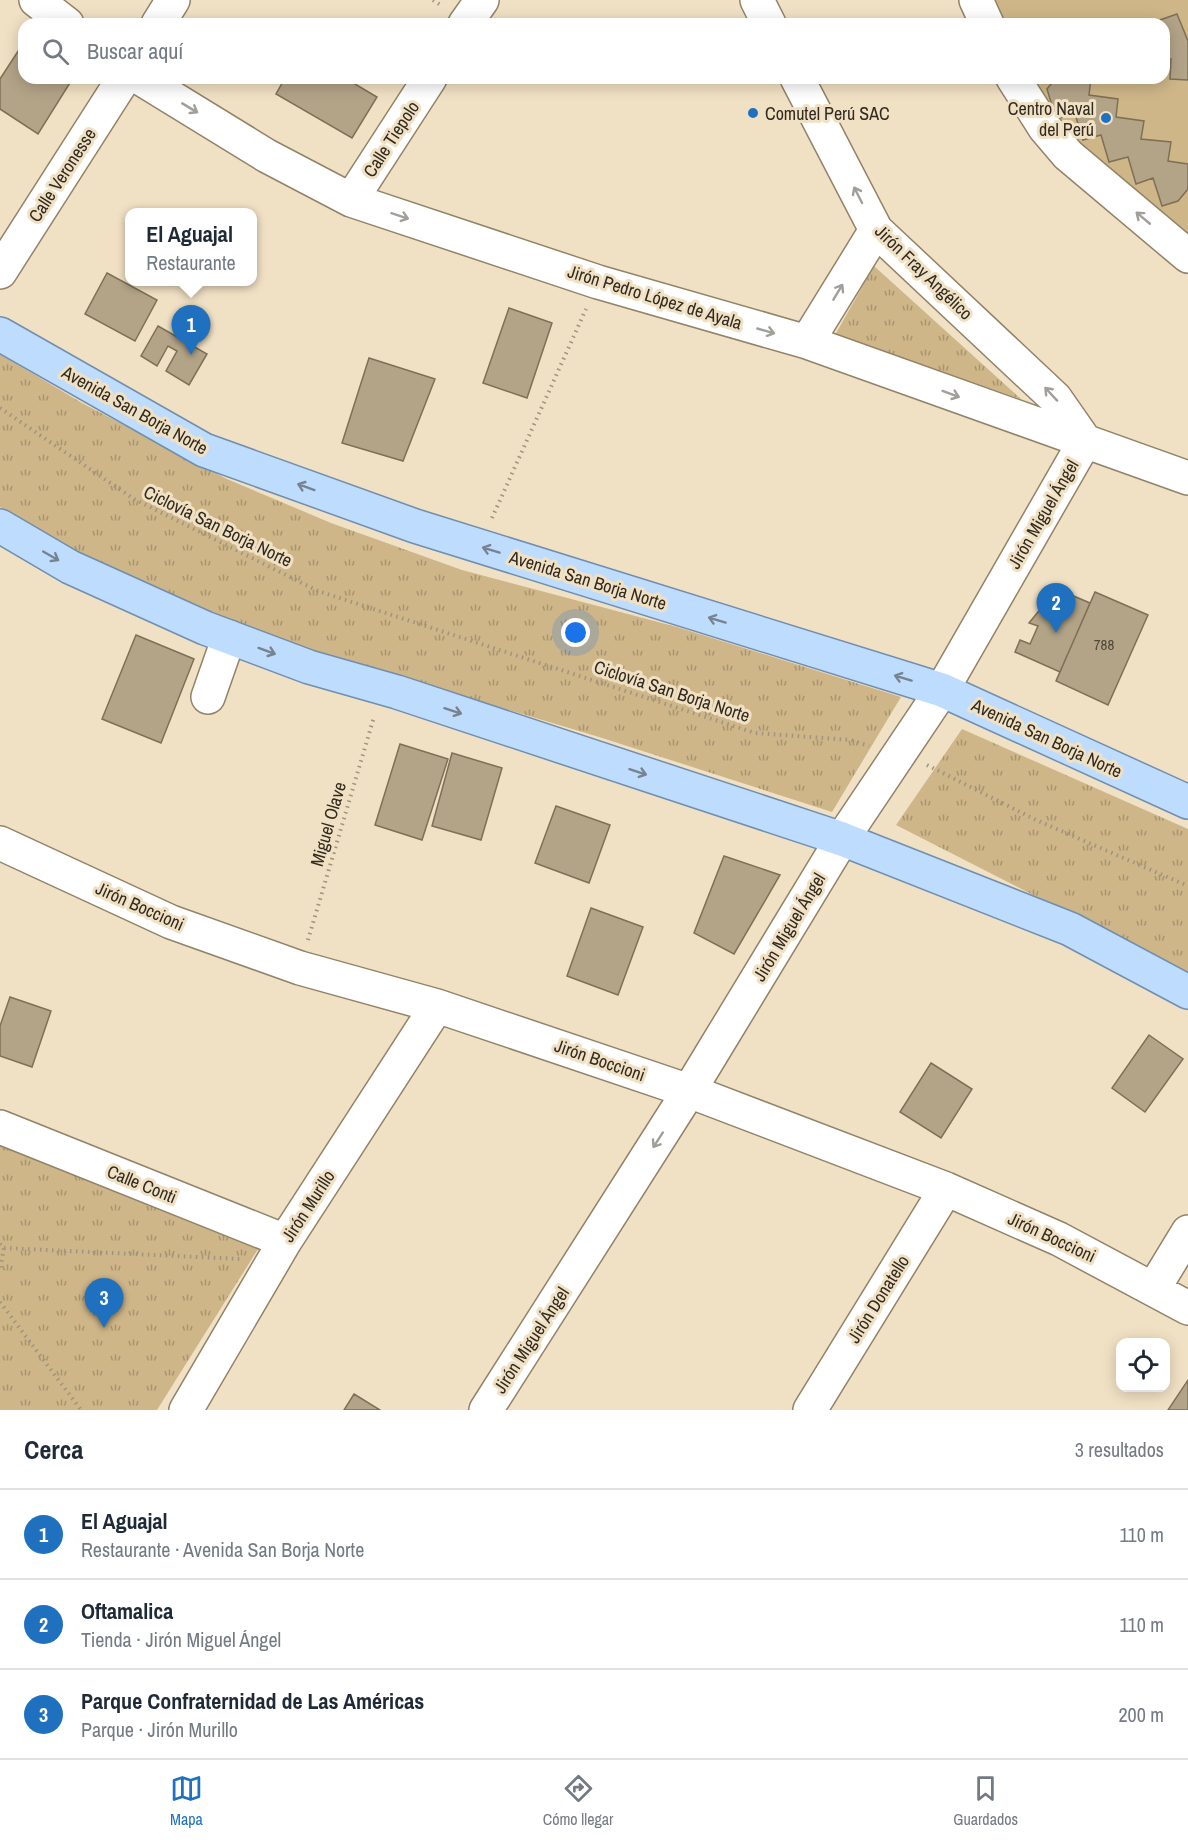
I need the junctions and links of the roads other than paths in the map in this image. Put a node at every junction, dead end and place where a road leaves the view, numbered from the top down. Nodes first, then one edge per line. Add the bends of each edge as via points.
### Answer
1 (36, 0) edge
2 (173, 0) edge
3 (482, 0) edge
4 (757, 0) edge
5 (976, 0) edge
6 (59, 18) edge
7 (162, 18) edge
8 (469, 18) edge
9 (766, 18) edge
10 (984, 18) edge
11 (120, 84) edge
12 (150, 84) edge
13 (426, 84) edge
14 (800, 84) edge
15 (1017, 84) edge
16 (351, 200) junction
17 (876, 230) junction
18 (1188, 256) edge
19 (0, 272) edge
20 (0, 334) edge
21 (807, 342) junction
22 (1085, 441) junction
23 (1188, 478) edge
24 (0, 526) edge
25 (229, 637) junction
26 (942, 690) junction
27 (208, 698) dead end
28 (1188, 802) edge
29 (842, 839) junction
30 (0, 843) edge
31 (1188, 992) edge
32 (436, 1006) junction
33 (690, 1091) junction
34 (0, 1127) edge
35 (946, 1189) junction
36 (1188, 1232) edge
37 (285, 1241) junction
38 (1154, 1288) junction
39 (1188, 1308) edge
40 (186, 1410) edge
41 (486, 1410) edge
42 (810, 1410) edge

1 - 6 street
2 - 7 street
3 - 8 street
4 - 9 street
5 - 10 street
11 - 19 street, Calle Veronesse
12 -> 16 street, Jirón Pedro López de Ayala via 267,156
13 - 16 street, Calle Tiepolo
17 -> 14 street, Jirón Fray Angélico
18 -> 15 street via 1068,155
16 -> 21 street, Jirón Pedro López de Ayala via 598,282
21 -> 17 street
22 -> 17 street, Jirón Fray Angélico via 1055,398
26 -> 20 main road, Avenida San Borja Norte via 415,526 204,450
21 -> 22 street, Jirón Pedro López de Ayala
22 - 23 street, Jirón Pedro López de Ayala
22 - 26 street, Jirón Miguel Ángel
24 -> 25 main road via 70,567
25 - 27 street
25 -> 29 main road via 309,667
26 - 28 main road, Avenida San Borja Norte
26 - 29 street, Jirón Miguel Ángel
29 - 31 main road via 1070,929
29 - 33 street, Jirón Miguel Ángel
30 - 32 street, Jirón Boccioni via 171,922 300,968
32 - 33 street, Jirón Boccioni
32 - 37 street, Jirón Murillo
33 - 35 street, Jirón Boccioni
33 -> 41 street, Jirón Miguel Ángel
34 - 37 street, Calle Conti
35 - 38 street, Jirón Boccioni via 1059,1239
35 - 42 street, Jirón Donatello
36 - 38 street
37 - 40 street, Jirón Murillo
38 - 39 street, Jirón Boccioni

